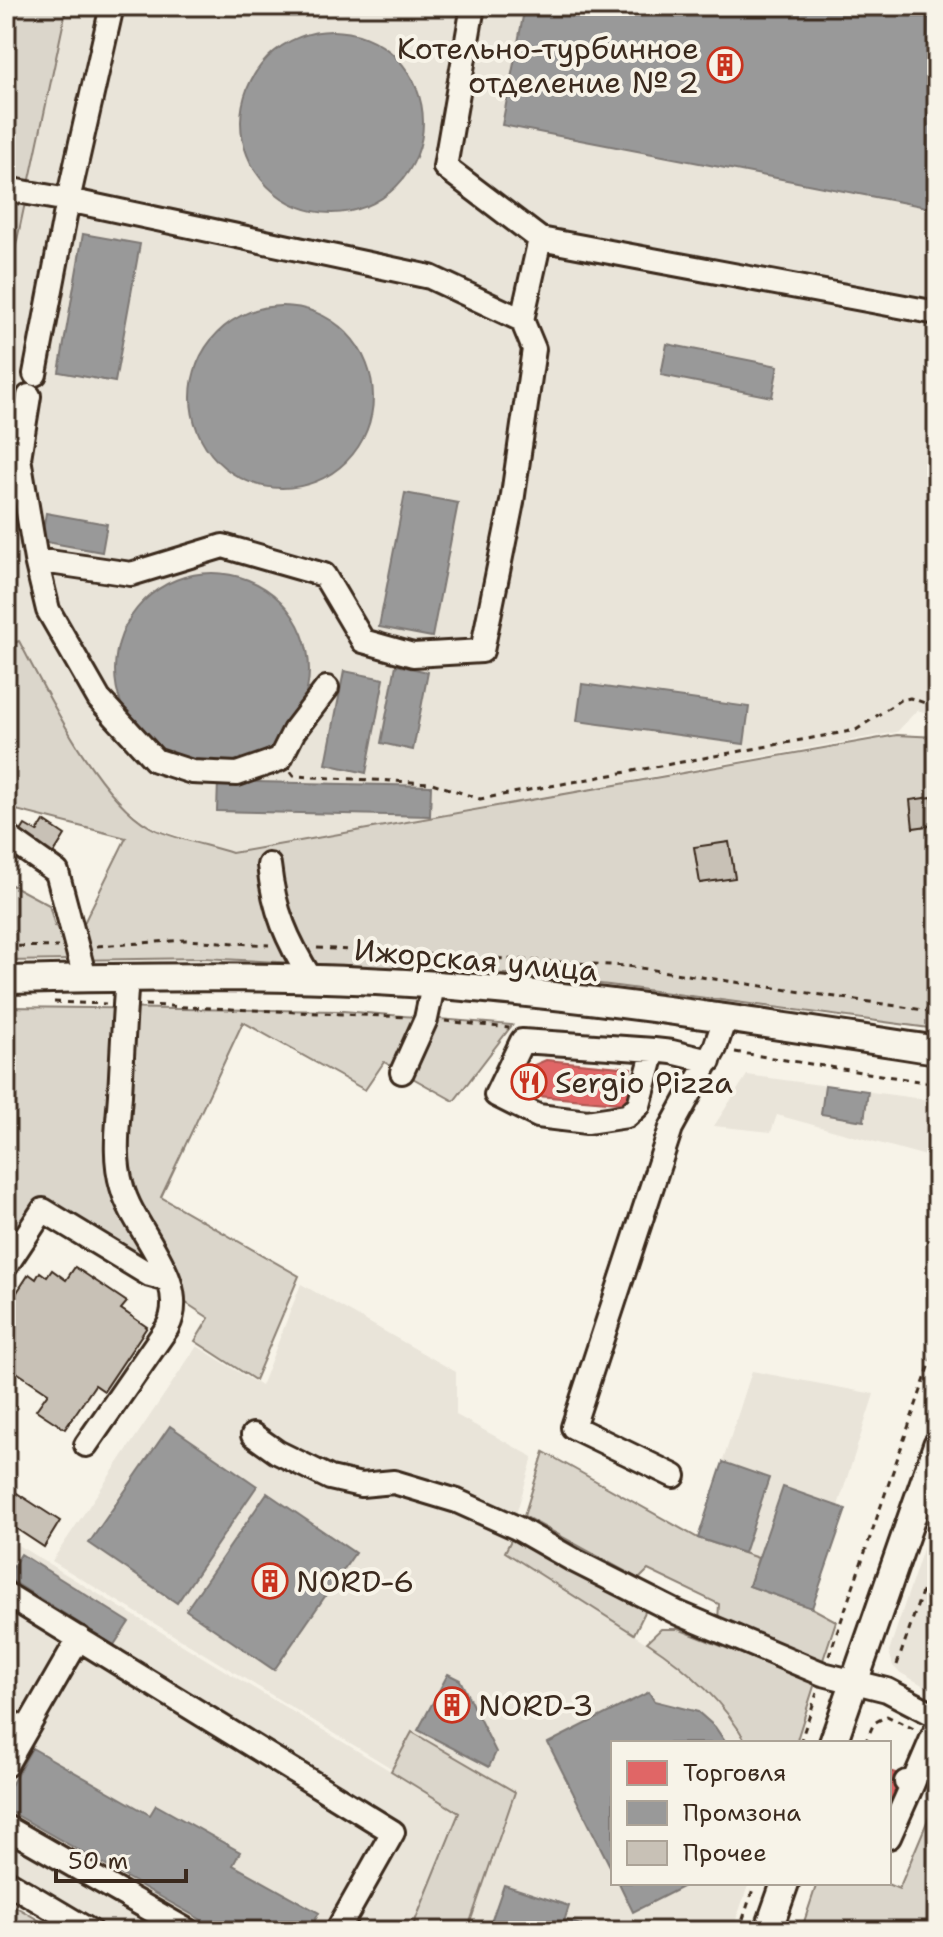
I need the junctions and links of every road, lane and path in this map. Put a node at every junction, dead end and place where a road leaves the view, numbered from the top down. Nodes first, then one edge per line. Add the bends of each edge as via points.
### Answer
1 (112, 6) edge
2 (473, 6) edge
3 (6, 189) edge
4 (68, 200) junction
5 (540, 239) junction
6 (937, 313) edge
7 (522, 320) junction
8 (35, 374) dead end
9 (29, 396) dead end
10 (36, 560) junction
11 (327, 688) dead end
12 (937, 707) edge
13 (280, 759) junction
14 (6, 836) edge
15 (269, 865) dead end
16 (6, 946) edge
17 (291, 946) junction
18 (77, 947) junction
19 (127, 977) junction
20 (85, 978) junction
21 (311, 979) junction
22 (6, 980) edge
23 (433, 986) junction
24 (51, 1002) dead end
25 (125, 1004) junction
26 (937, 1012) edge
27 (725, 1018) junction
28 (426, 1019) junction
29 (519, 1029) dead end
30 (654, 1050) junction
31 (937, 1050) edge
32 (712, 1055) junction
33 (402, 1072) dead end
34 (937, 1084) edge
35 (6, 1266) edge
36 (164, 1270) junction
37 (937, 1344) edge
38 (253, 1435) dead end
39 (86, 1445) dead end
40 (937, 1445) edge
41 (674, 1476) dead end
42 (937, 1548) edge
43 (6, 1594) edge
44 (79, 1638) junction
45 (897, 1665) dead end
46 (823, 1674) junction
47 (854, 1682) junction
48 (937, 1716) edge
49 (16, 1725) edge
50 (934, 1733) edge
51 (801, 1741) edge
52 (834, 1741) edge
53 (866, 1741) edge
54 (6, 1765) edge
55 (6, 1827) edge
56 (891, 1832) edge
57 (6, 1881) edge
58 (754, 1885) edge
59 (786, 1885) edge
60 (90, 1931) edge
61 (188, 1931) edge
62 (337, 1931) edge
63 (739, 1931) edge
64 (768, 1931) edge

1 - 4 street
2 - 5 street via 445,167
3 - 4 street
4 - 7 street via 430,277
4 - 8 street
5 - 6 street
5 - 7 street
7 - 10 street via 534,349 512,502 482,651 413,655 363,641 324,575 223,546 131,574
9 - 10 street via 19,458
10 - 13 street via 48,610 99,699 155,760 192,772 237,774
11 - 13 street
12 - 13 path via 900,700 856,730 480,799 432,783 294,776
14 - 18 street via 57,872
15 - 17 street via 273,898
16 - 18 path
17 - 18 path via 186,940
17 - 21 street
17 - 26 path via 627,966
18 - 20 street
19 - 20 main road, Ижорская улица
19 - 21 main road, Ижорская улица
19 - 25 street
20 - 22 main road, Ижорская улица
21 - 23 main road, Ижорская улица
23 - 27 main road, Ижорская улица
23 - 28 street
24 - 25 path
25 - 28 path
25 - 36 street via 118,1166 128,1205
27 - 31 main road, Ижорская улица
27 - 32 street
28 - 29 path
28 - 33 street
30 - 30 street via 522,1041 496,1095 538,1116 587,1122 627,1116 639,1105
30 - 32 street
32 - 34 path
32 - 41 street via 671,1128 573,1427
35 - 36 street via 43,1210 150,1275
36 - 39 street via 175,1301 174,1315
37 - 46 path
38 - 46 street via 330,1478 361,1485 394,1482 457,1501 678,1613
40 - 47 main road
42 - 45 path
43 - 44 street
44 - 49 street
44 - 62 street via 393,1832
46 - 47 street
46 - 51 path
47 - 48 street via 887,1690
47 - 52 main road
49 - 54 street
50 - 53 path via 887,1716 874,1723
50 - 56 street
55 - 61 street
57 - 60 street
58 - 63 path
59 - 64 main road

